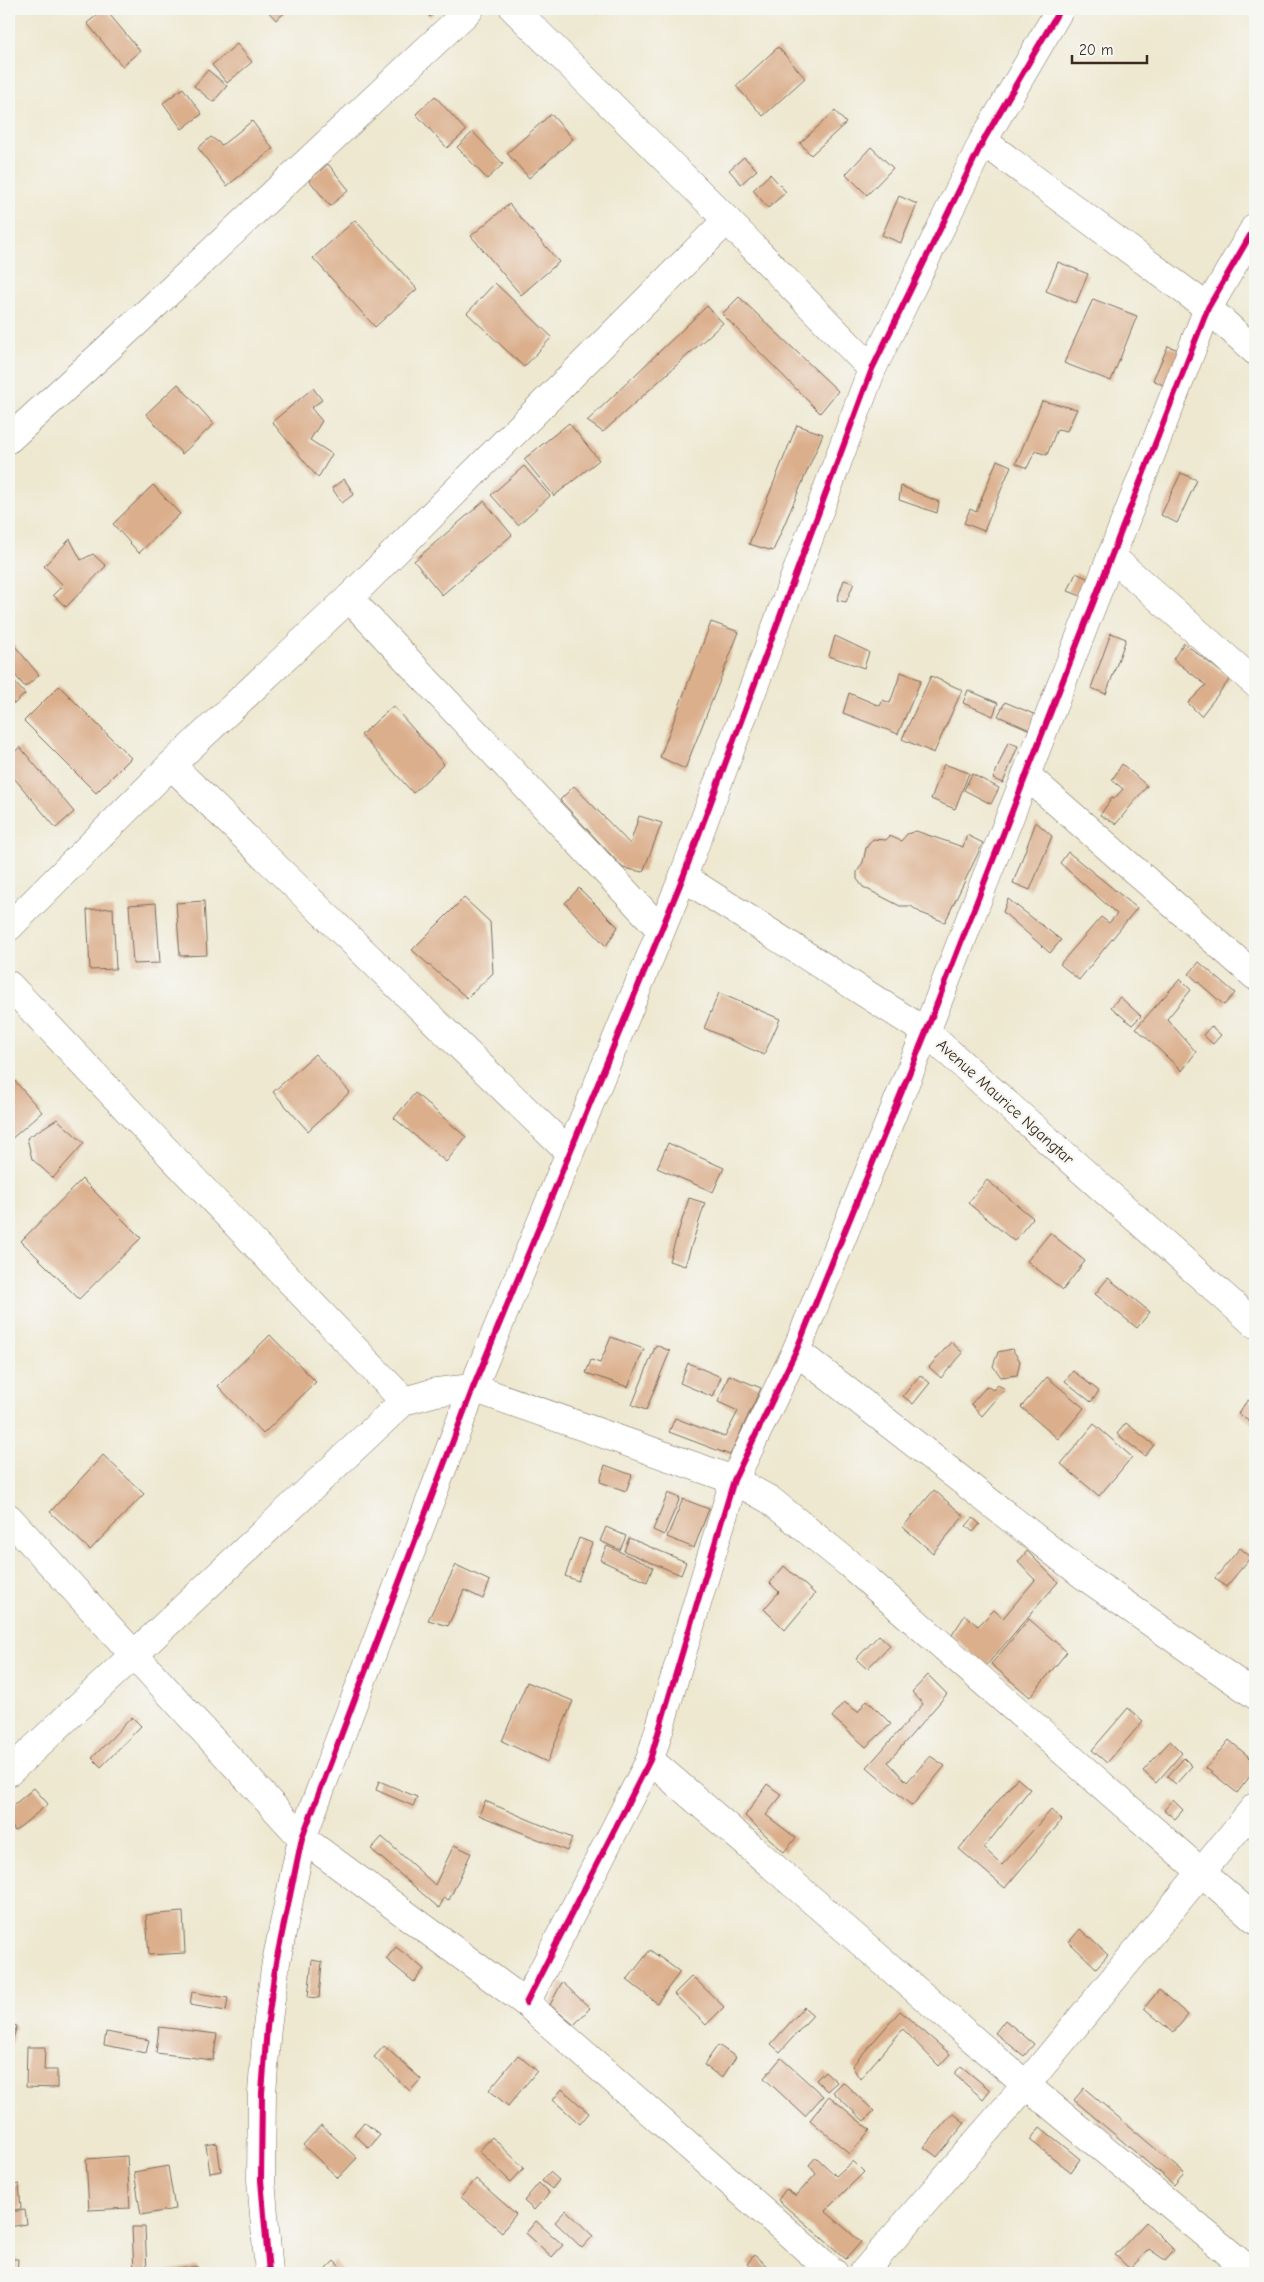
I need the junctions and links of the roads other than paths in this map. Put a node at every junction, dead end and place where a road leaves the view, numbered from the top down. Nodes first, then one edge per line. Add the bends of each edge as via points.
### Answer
1 (470, 9) edge
2 (514, 9) edge
3 (1060, 9) edge
4 (983, 141) junction
5 (727, 220) junction
6 (1255, 226) edge
7 (1208, 308) junction
8 (1255, 351) edge
9 (872, 369) junction
10 (9, 439) edge
11 (1111, 556) junction
12 (350, 598) junction
13 (1255, 683) edge
14 (172, 765) junction
15 (1026, 775) junction
16 (683, 877) junction
17 (9, 927) edge
18 (661, 930) junction
19 (1255, 976) edge
20 (9, 985) edge
21 (926, 1032) junction
22 (569, 1152) junction
23 (1255, 1324) edge
24 (796, 1351) junction
25 (473, 1388) junction
26 (404, 1401) junction
27 (734, 1480) junction
28 (9, 1518) edge
29 (134, 1655) junction
30 (1255, 1695) edge
31 (650, 1760) junction
32 (9, 1772) edge
33 (1255, 1807) edge
34 (302, 1838) junction
35 (1202, 1872) junction
36 (1255, 1919) edge
37 (526, 2003) junction
38 (1026, 2085) junction
39 (269, 2273) edge
40 (834, 2273) edge
41 (863, 2273) edge
42 (1253, 2273) edge

1 - 10 street
2 - 5 street
3 - 4 street
4 - 7 street
4 - 9 street
5 - 9 street
5 - 12 street
6 - 7 street
7 - 8 street
7 - 11 street
9 - 16 street
11 - 13 street
11 - 15 street
12 - 14 street
12 - 18 street
14 - 17 street
14 - 22 street
15 - 19 street
15 - 21 street
16 - 18 street
16 - 21 street, Avenue Maurice Ngangtar
18 - 22 street
20 - 26 street
21 - 23 street, Avenue Maurice Ngangtar
21 - 24 street
22 - 25 street
24 - 27 street
24 - 30 street via 1083,1575
25 - 26 street via 436,1392
25 - 27 street
25 - 34 street
26 - 29 street
27 - 31 street
27 - 35 street via 770,1500 848,1562
28 - 29 street
29 - 32 street
29 - 34 street
31 - 37 street
31 - 38 street
33 - 35 street
34 - 37 street
34 - 39 street via 276,1962 267,2027 261,2180
35 - 36 street
35 - 38 street
37 - 40 street
38 - 41 street
38 - 42 street

